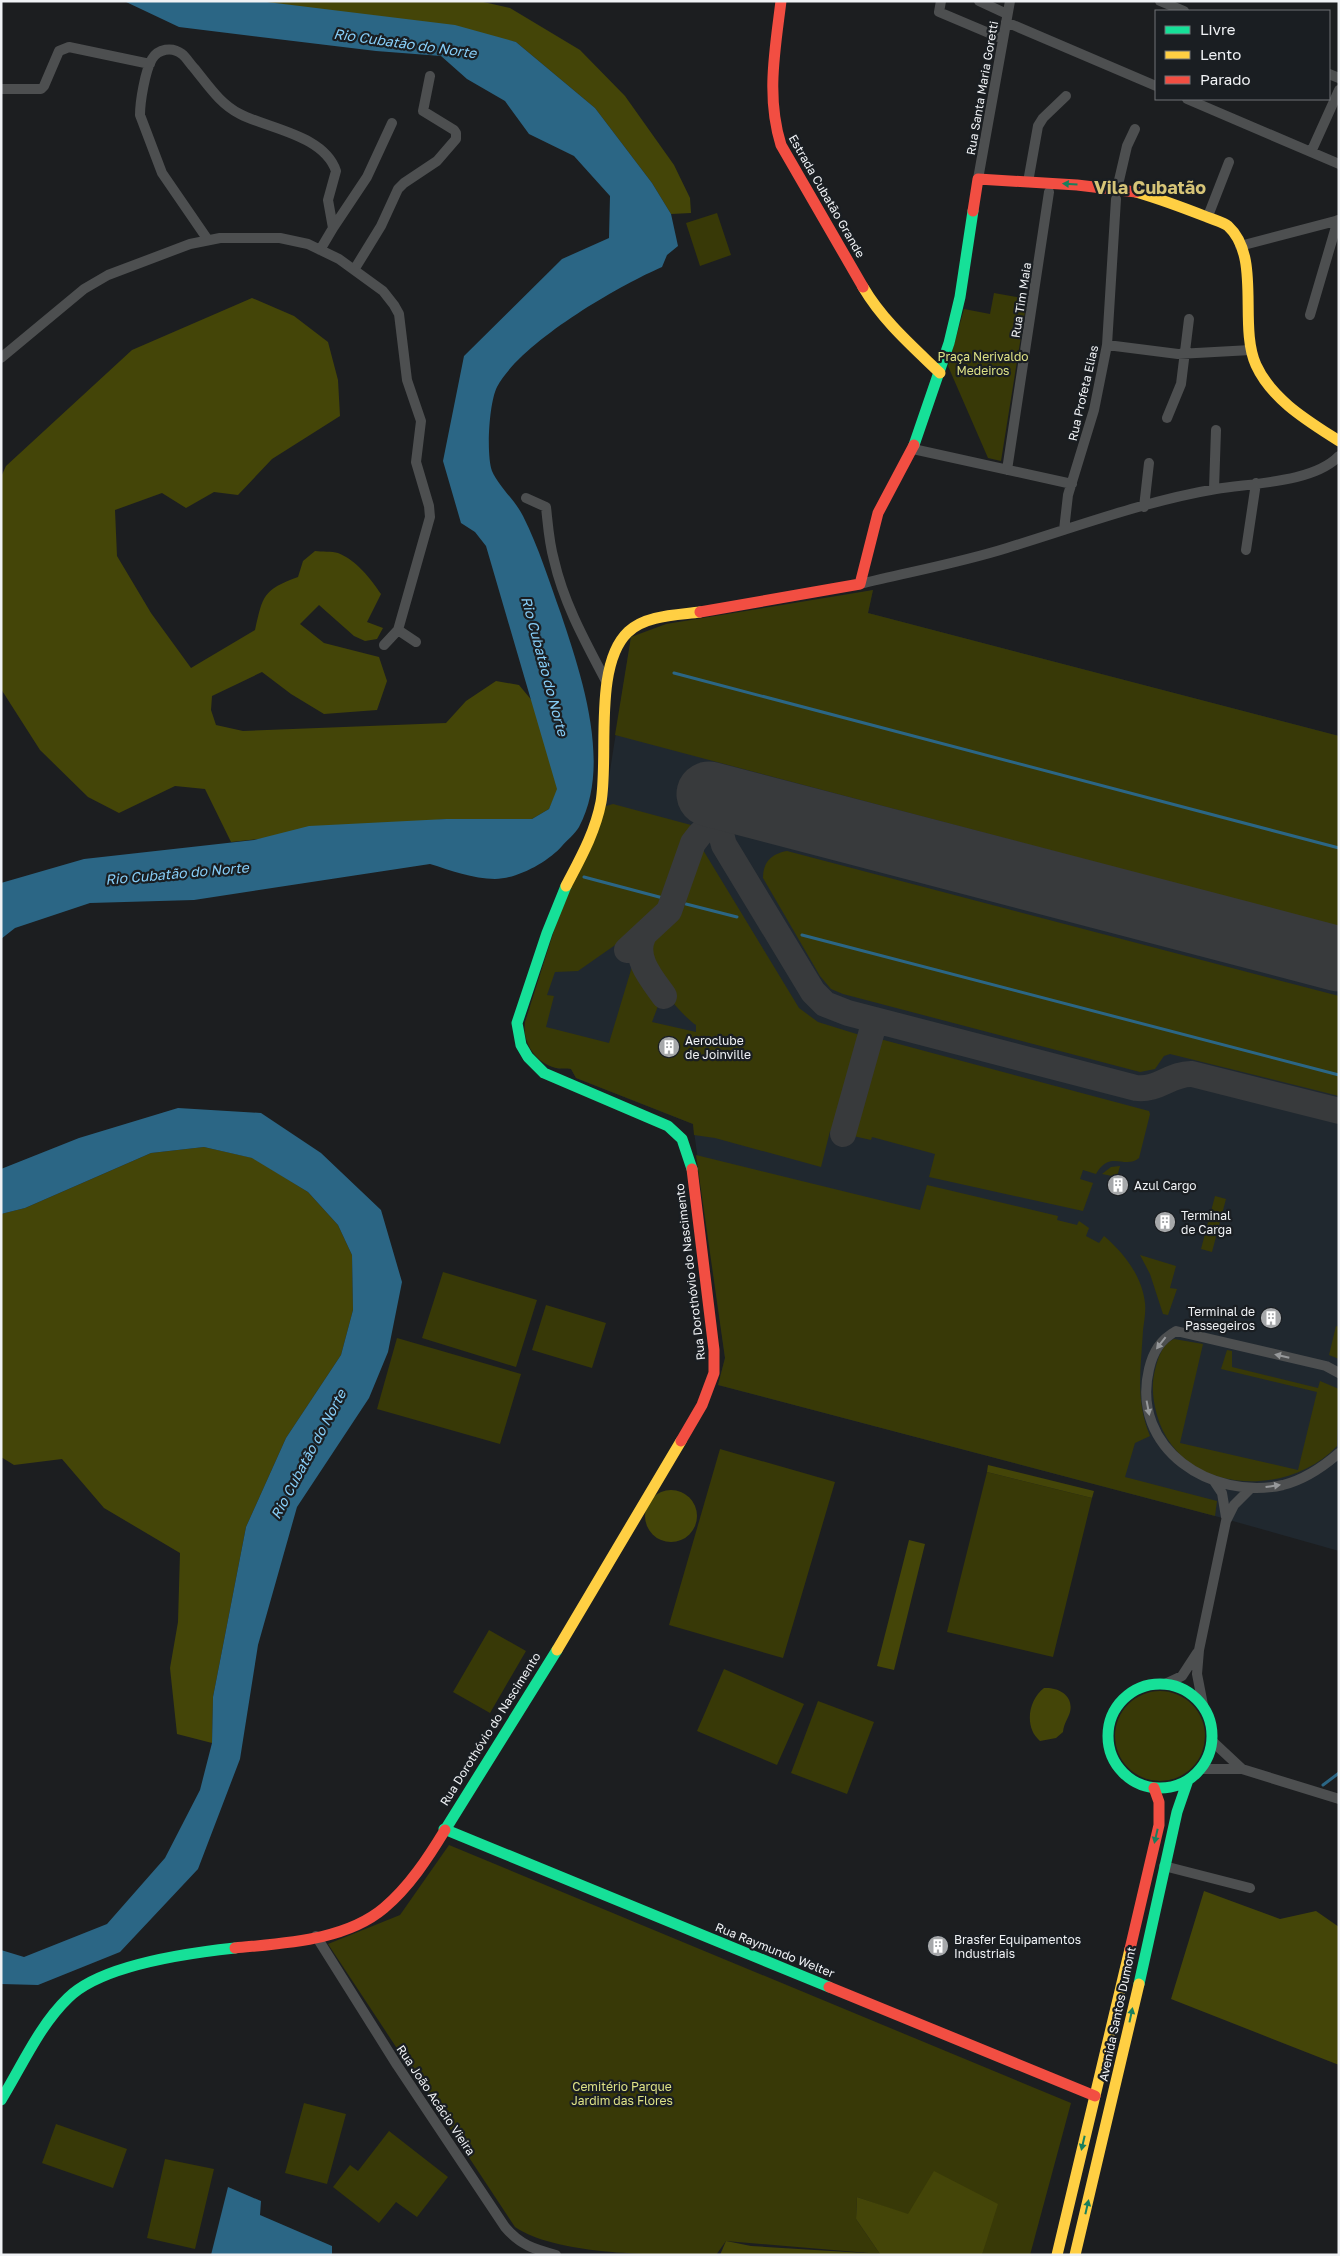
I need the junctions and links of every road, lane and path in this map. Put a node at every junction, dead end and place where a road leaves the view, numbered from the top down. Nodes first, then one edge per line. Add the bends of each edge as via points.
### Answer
1 (781, 1) edge
2 (942, 1) edge
3 (979, 1) edge
4 (1010, 1) edge
5 (1160, 1) edge
6 (1182, 10) edge
7 (1007, 18) junction
8 (1003, 39) junction
9 (150, 64) junction
10 (430, 76) dead end
11 (1155, 86) edge
12 (1, 89) edge
13 (1339, 90) edge
14 (1066, 96) dead end
15 (1189, 100) edge
16 (392, 123) dead end
17 (1135, 129) dead end
18 (1311, 152) junction
19 (1230, 162) dead end
20 (1339, 164) edge
21 (1028, 182) junction
22 (977, 184) junction
23 (1049, 192) junction
24 (1117, 194) junction
25 (1208, 216) junction
26 (1338, 220) edge
27 (333, 228) junction
28 (208, 240) junction
29 (1240, 246) junction
30 (320, 250) junction
31 (354, 270) junction
32 (1310, 316) dead end
33 (1189, 319) dead end
34 (1107, 345) junction
35 (1251, 350) junction
36 (1184, 354) junction
37 (1, 358) edge
38 (940, 372) junction
39 (1166, 418) dead end
40 (1216, 430) dead end
41 (1339, 441) edge
42 (913, 449) junction
43 (1339, 456) edge
44 (1148, 463) dead end
45 (1007, 470) junction
46 (1256, 483) junction
47 (1072, 484) junction
48 (1214, 489) junction
49 (526, 498) dead end
50 (1144, 507) junction
51 (1064, 530) junction
52 (1246, 550) dead end
53 (860, 584) junction
54 (398, 630) junction
55 (416, 642) dead end
56 (384, 645) dead end
57 (607, 684) junction
58 (1339, 1373) edge
59 (1339, 1452) edge
60 (1214, 1481) junction
61 (1250, 1489) junction
62 (1226, 1521) junction
63 (1199, 1650) junction
64 (1165, 1684) junction
65 (1203, 1705) junction
66 (1212, 1741) junction
67 (1201, 1769) junction
68 (1242, 1770) junction
69 (1188, 1780) junction
70 (1154, 1788) junction
71 (1339, 1799) edge
72 (444, 1829) junction
73 (1164, 1866) junction
74 (1250, 1888) dead end
75 (316, 1936) junction
76 (1095, 2096) junction
77 (1, 2100) edge
78 (556, 2255) edge
79 (1057, 2255) edge
80 (1076, 2255) edge

1 - 38 street, Estrada Cubatão Grande via 771,102 773,123 781,145 876,309
2 - 8 street via 939,12
3 - 7 street
4 - 7 street, Rua Santa Maria Goretti
5 - 6 street
7 - 8 street, Rua Santa Maria Goretti
7 - 11 street
8 - 22 street, Rua Santa Maria Goretti
9 - 12 street via 69,47 59,51 41,89
9 - 27 street via 160,51 166,49 182,54 233,110 282,129 321,150 336,171 328,200
9 - 28 street via 140,106 143,125 162,174
10 - 31 street via 423,111 426,116 454,130 456,139 437,161 398,190
13 - 18 street
14 - 21 street via 1038,126
15 - 18 street
16 - 27 street via 367,177
17 - 24 street, Rua Profeta Elias via 1127,146
18 - 20 street
19 - 25 street
21 - 22 street
24 -> 21 street
22 - 23 street
22 - 38 street via 956,315
23 - 24 street
23 - 45 street, Rua Tim Maia
24 - 25 street via 1150,196
24 - 29 street via 1202,224
24 - 34 street, Rua Profeta Elias
25 - 29 street via 1234,230
26 - 29 street
26 - 32 street
27 - 30 street
28 - 30 street via 280,238
28 - 37 street via 98,279
29 - 35 street via 1246,272
30 - 31 street
31 - 54 street via 383,291 399,314 408,380 420,421 416,462 430,517
33 - 36 street
34 - 36 street
34 - 47 street, Rua Profeta Elias via 1096,403
35 - 36 street
35 - 41 street via 1262,375 1276,395 1296,413
36 - 39 street via 1180,384
38 - 42 street
40 - 48 street
42 - 45 street
42 - 53 street via 878,513
43 - 46 street via 1308,473
44 - 50 street
45 - 47 street
46 - 48 street
46 - 52 street
47 - 51 street, Rua Profeta Elias
48 - 50 street
49 - 57 street via 546,507 554,560 565,597
50 - 51 street
51 - 53 street via 984,555
53 - 57 street via 636,624 619,640
54 - 55 street
54 - 56 street
57 - 72 street, Rua Dorothóvio do Nascimento via 605,769 597,818 559,902 518,1023 517,1039 530,1060 544,1073 660,1122 678,1134 684,1143 692,1169 715,1362 711,1386 702,1405 540,1678
58 -> 60 street via 1326,1366 1176,1331 1166,1336 1151,1360 1145,1384 1151,1421 1156,1433 1177,1459
61 -> 59 street via 1296,1481
60 - 61 street
60 - 62 street via 1222,1493
61 - 62 street via 1234,1505
62 - 63 street
63 - 64 street via 1182,1676
63 - 65 street via 1197,1674
64 - 65 street via 1179,1687
64 - 70 street via 1135,1690 1122,1700 1108,1729 1108,1746 1124,1774 1138,1784
65 - 66 street via 1210,1721
66 - 67 street via 1210,1754
66 - 68 street
67 - 68 street
67 - 69 street
68 - 71 street
69 - 70 street via 1172,1787
69 - 73 street, Avenida Santos Dumont
70 -> 76 street, Avenida Santos Dumont via 1159,1802 1159,1825
72 - 75 street, Rua Dorothóvio do Nascimento via 409,1881 382,1910 352,1927
72 - 76 street, Rua Raymundo Welter
73 - 74 street
80 -> 73 street, Avenida Santos Dumont
75 - 77 street, Rua Dorothóvio do Nascimento via 207,1951 123,1969 81,1986 62,2006
75 - 78 street, Rua João Acácio Vieira via 505,2227 515,2239
76 -> 79 street, Avenida Santos Dumont

